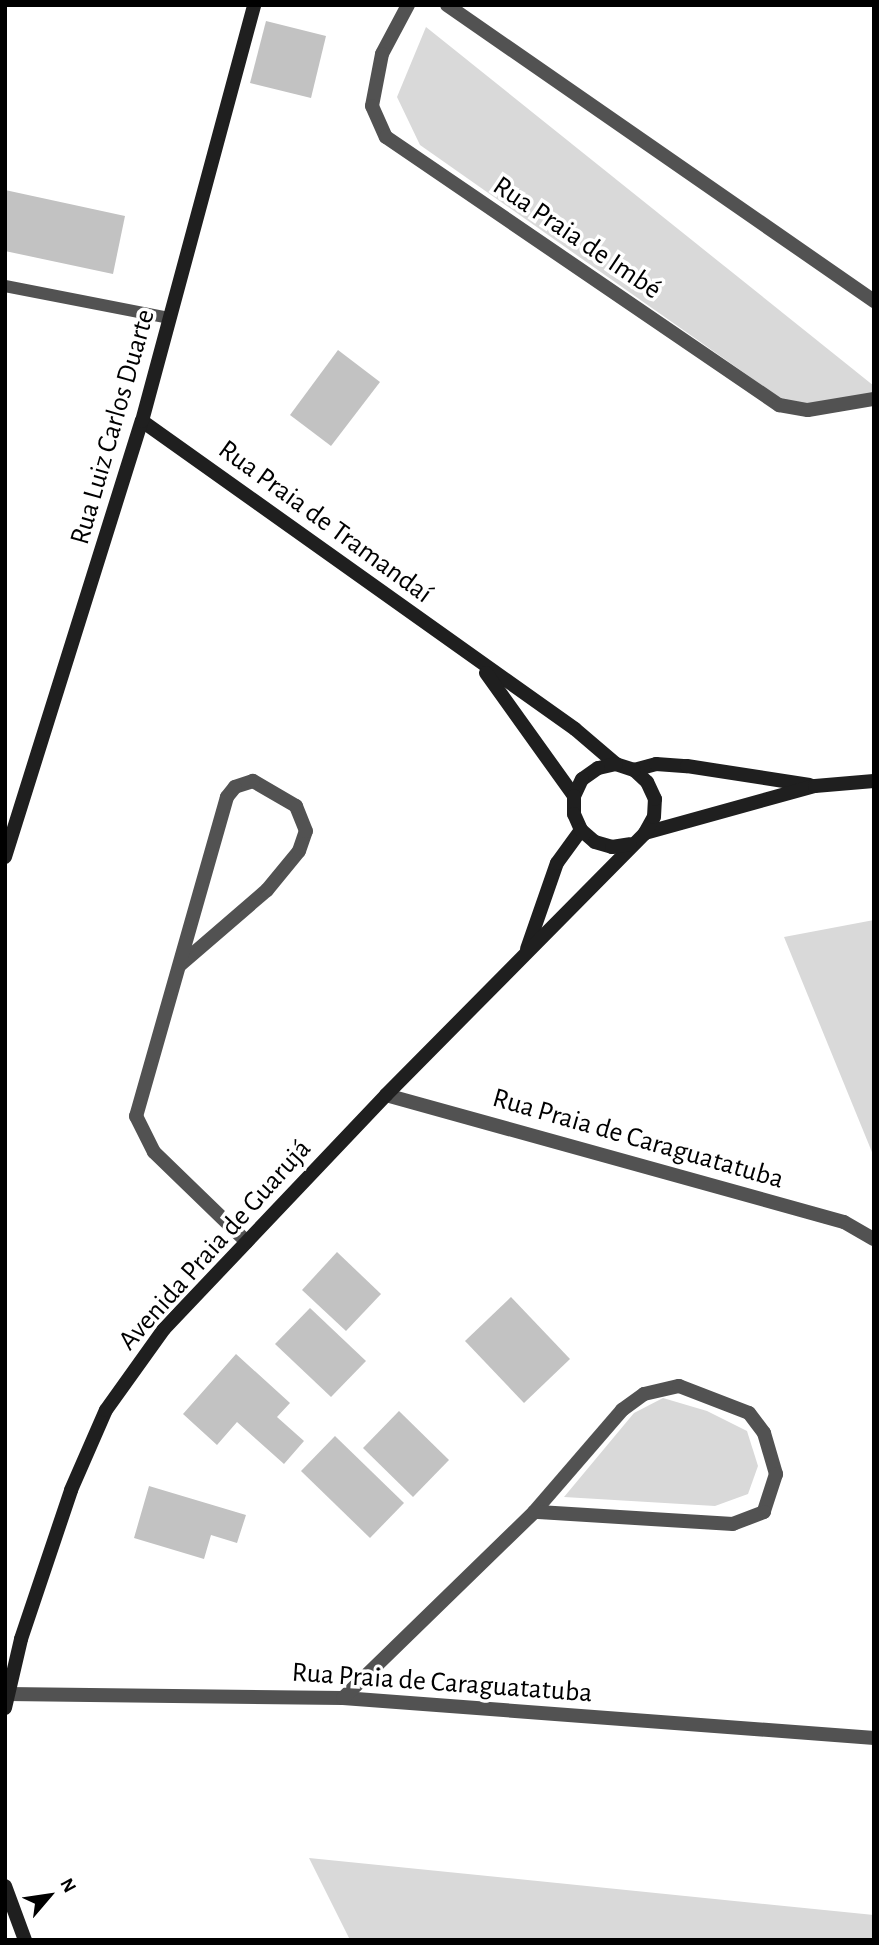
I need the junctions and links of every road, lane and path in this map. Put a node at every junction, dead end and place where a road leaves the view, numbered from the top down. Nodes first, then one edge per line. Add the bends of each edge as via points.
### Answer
1 (254, 5) edge
2 (408, 5) edge
3 (447, 5) edge
4 (5, 286) edge
5 (874, 301) edge
6 (170, 318) junction
7 (874, 399) edge
8 (142, 421) junction
9 (479, 663) junction
10 (616, 764) junction
11 (634, 770) junction
12 (874, 781) edge
13 (815, 786) junction
14 (574, 796) junction
15 (581, 830) junction
16 (645, 833) junction
17 (630, 844) junction
18 (5, 857) edge
19 (526, 950) junction
20 (180, 965) junction
21 (386, 1095) junction
22 (874, 1239) edge
23 (247, 1242) junction
24 (534, 1512) junction
25 (343, 1698) junction
26 (6, 1701) edge
27 (874, 1738) edge
28 (5, 1886) edge
29 (25, 1940) edge

1 - 6 street, Rua Luiz Carlos Duarte
2 - 7 street, Rua Praia de Imbé via 382,54 372,106 386,137 779,405 808,410
3 - 5 street
4 - 6 lane
6 - 8 street, Rua Luiz Carlos Duarte
8 - 9 street, Rua Praia de Tramandaí
8 - 18 street, Rua Luiz Carlos Duarte
9 - 10 street, Rua Praia de Tramandaí via 575,729
9 - 14 street, Rua Praia de Tramandaí
10 - 11 street
10 - 14 street via 598,768 582,779
11 - 13 street via 656,764 687,766
11 - 16 street via 655,799 654,817
12 - 13 street
13 - 16 street
14 - 15 street
15 - 17 street via 595,842 612,847
15 - 19 street, Avenida Praia de Guarujá via 556,863
16 - 17 street
17 - 19 street, Avenida Praia de Guarujá
19 - 21 street, Avenida Praia de Guarujá
20 - 20 street via 267,890 299,851 306,831 296,806 253,781 234,787 227,797
20 - 23 street via 136,1116 153,1152
21 - 22 street, Rua Praia de Caraguatatuba via 844,1222
21 - 23 street, Avenida Praia de Guarujá
23 - 26 street, Avenida Praia de Guarujá via 164,1329 106,1410 71,1490
24 - 24 street via 733,1524 764,1512 776,1474 764,1433 749,1412 679,1386 659,1388 622,1410
24 - 25 street
25 - 26 street, Rua Praia de Caraguatatuba
25 - 27 street, Rua Praia de Caraguatatuba
28 - 29 street

